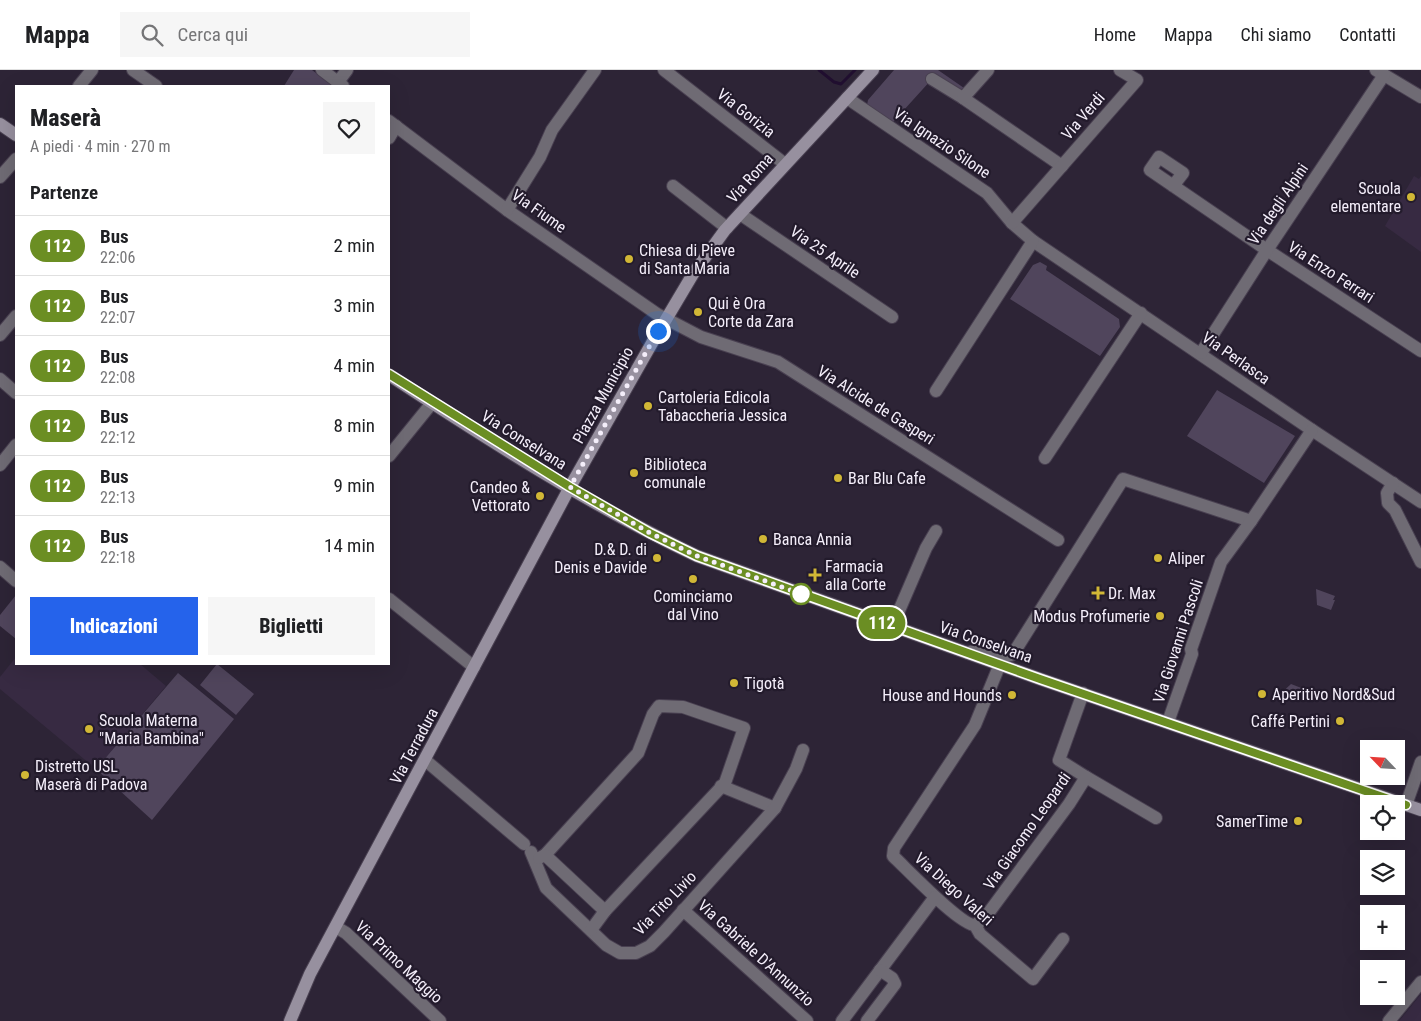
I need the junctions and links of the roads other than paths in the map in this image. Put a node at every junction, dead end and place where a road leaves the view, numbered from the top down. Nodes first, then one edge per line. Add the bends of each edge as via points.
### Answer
1 (92, 70) edge
2 (133, 70) edge
3 (322, 70) edge
4 (347, 70) edge
5 (595, 70) edge
6 (664, 70) edge
7 (873, 70) edge
8 (988, 70) edge
9 (1120, 70) edge
10 (1380, 72) edge
11 (932, 79) dead end
12 (341, 84) edge
13 (80, 85) edge
14 (155, 85) edge
15 (1421, 97) edge
16 (847, 98) junction
17 (964, 98) junction
18 (392, 123) edge
19 (0, 124) edge
20 (15, 134) edge
21 (15, 160) edge
22 (786, 164) junction
23 (1062, 166) junction
24 (0, 177) edge
25 (673, 186) dead end
26 (1173, 186) dead end
27 (507, 210) junction
28 (740, 214) junction
29 (1012, 223) junction
30 (727, 228) junction
31 (1033, 241) junction
32 (1267, 250) junction
33 (1141, 313) junction
34 (15, 317) edge
35 (892, 317) dead end
36 (666, 319) junction
37 (0, 335) edge
38 (1421, 351) edge
39 (1201, 353) junction
40 (390, 375) edge
41 (0, 379) edge
42 (936, 391) dead end
43 (15, 392) edge
44 (432, 403) junction
45 (1312, 430) junction
46 (15, 446) edge
47 (390, 455) edge
48 (1045, 458) dead end
49 (0, 465) edge
50 (570, 487) junction
51 (1398, 487) junction
52 (1421, 502) edge
53 (1251, 521) junction
54 (936, 531) dead end
55 (1058, 540) dead end
56 (1421, 562) edge
57 (0, 567) edge
58 (15, 580) edge
59 (390, 600) edge
60 (892, 627) junction
61 (968, 653) junction
62 (1000, 664) junction
63 (474, 667) junction
64 (1083, 693) junction
65 (1168, 722) junction
66 (803, 750) dead end
67 (425, 760) junction
68 (1421, 762) edge
69 (1086, 777) junction
70 (722, 786) junction
71 (1406, 805) junction
72 (775, 808) junction
73 (1421, 810) edge
74 (1156, 818) dead end
75 (533, 853) junction
76 (935, 897) junction
77 (683, 910) junction
78 (605, 911) junction
79 (975, 925) junction
80 (336, 926) junction
81 (591, 930) junction
82 (1063, 939) dead end
83 (880, 970) junction
84 (1421, 982) edge
85 (290, 1021) edge
86 (440, 1021) edge
87 (807, 1021) edge
88 (842, 1021) edge
89 (867, 1021) edge
90 (1389, 1021) edge

1 - 13 street
2 - 14 street
3 - 12 street
4 - 12 street
5 - 27 street via 552,130 540,157
6 - 22 street, Via Gorizia
7 - 16 main road, Via Roma
8 - 17 street
9 - 23 street, Via Verdi via 1136,80
10 - 15 street
10 - 32 street, Via degli Alpini
11 - 17 street, Via Verdi
16 - 22 main road, Via Roma
16 - 29 street, Via Ignazio Silone via 987,194
17 - 23 street, Via Verdi
18 - 27 street, Via Fiume
19 - 20 main road
21 - 24 street
22 - 28 main road, Via Roma
23 - 29 street, Via Verdi
25 - 30 street
26 - 32 street, Via Enzo Ferrari
27 - 36 street, Via Fiume
28 - 30 main road, Via Roma
28 - 35 street, Via 25 Aprile
29 - 31 street, Via Perlasca
30 - 36 main road, Via Roma via 693,274
31 - 33 street, Via Perlasca
31 - 42 street
32 - 38 street, Via Enzo Ferrari
32 - 39 street, Via degli Alpini
33 - 39 street, Via Perlasca
33 - 48 street
34 - 37 street
36 - 50 main road, Piazza Municipio
36 - 55 street, Via Alcide de Gasperi via 719,344 778,362
39 - 45 street, Via Perlasca
40 - 44 main road, Via Conselvana
41 - 43 street
44 - 47 street
44 - 50 main road, Via Conselvana
45 - 51 street, Via Perlasca
45 - 53 street
46 - 49 street
50 - 60 main road, Via Conselvana via 697,556
50 - 63 main road, Via Terradura
51 - 52 street, Via Perlasca
51 - 56 street via 1386,493 1388,503 1395,510
53 - 61 street via 1123,479 1013,654 1003,656 980,649
53 - 65 street, Via Giovanni Pascoli via 1221,562
54 - 60 street
57 - 58 street
59 - 63 street
60 - 61 main road, Via Conselvana
61 - 62 main road, Via Conselvana
62 - 64 main road, Via Conselvana
62 - 76 street, Via Diego Valeri via 975,725 894,848 893,856
63 - 67 main road, Via Terradura
64 - 65 main road, Via Conselvana
64 - 69 street, Via Giacomo Leopardi via 1059,760
65 - 71 main road, Via Conselvana
66 - 72 street, Via Tito Livio
67 - 75 street, Via Tito Livio
67 - 80 main road, Via Terradura
68 - 71 street
69 - 74 street, Via Giacomo Leopardi
69 - 79 street, Via Giacomo Leopardi via 984,919
70 - 72 street
70 - 75 street via 744,728 683,707 659,706 638,753
70 - 78 street
71 - 73 main road, Via Conselvana
72 - 77 street, Via Tito Livio
75 - 78 street
75 - 81 street, Via Tito Livio via 546,888
76 - 79 street, Via Diego Valeri via 967,923
76 - 83 street
77 - 81 street, Via Tito Livio via 650,946 636,953 620,953
77 - 87 street, Via Gabriele D'Annunzio
78 - 81 street
79 - 82 street, Via Diego Valeri via 980,934 1032,979
80 - 85 main road, Via Terradura
80 - 86 street, Via Primo Maggio
83 - 88 street
83 - 89 street via 895,984
84 - 90 street

